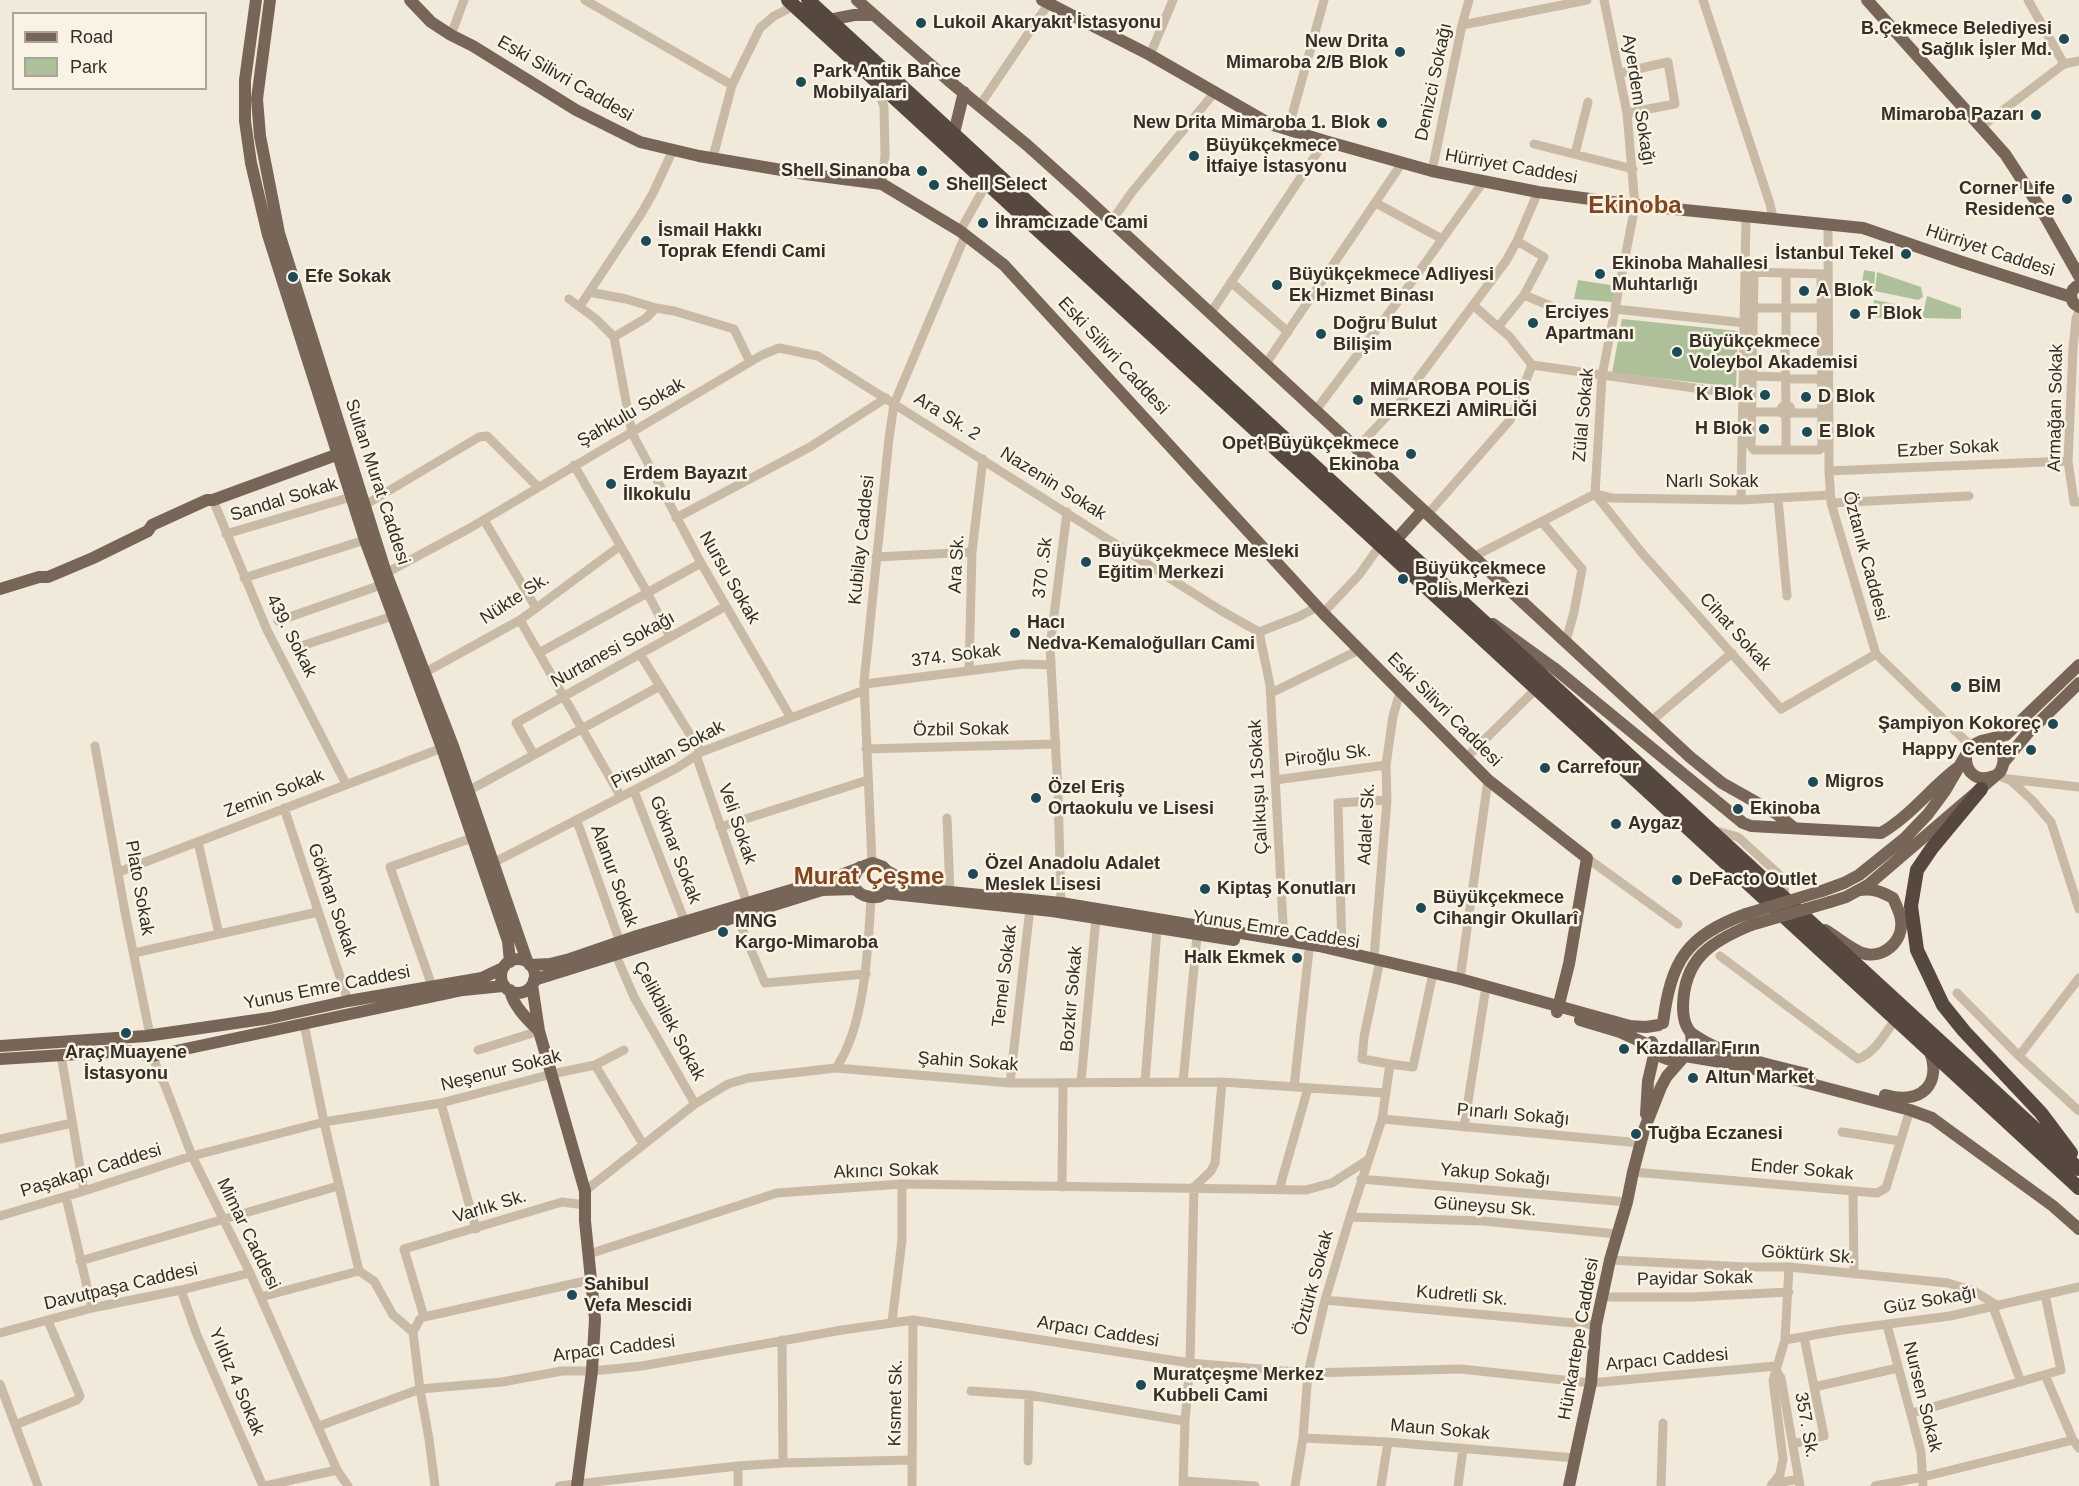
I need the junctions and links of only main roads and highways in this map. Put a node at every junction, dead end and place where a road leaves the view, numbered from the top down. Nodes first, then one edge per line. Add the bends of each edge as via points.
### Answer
1 (256, 0) edge
2 (270, 0) edge
3 (410, 0) edge
4 (808, 0) edge
5 (857, 0) edge
6 (1867, 0) edge
7 (1047, 1) edge
8 (791, 3) edge
9 (874, 15) junction
10 (829, 20) junction
11 (964, 92) junction
12 (954, 132) junction
13 (2079, 276) edge
14 (2079, 285) edge
15 (2071, 297) junction
16 (2079, 309) edge
17 (301, 324) junction
18 (343, 453) junction
19 (1425, 513) junction
20 (1396, 540) junction
21 (48, 577) junction
22 (0, 588) edge
23 (0, 597) edge
24 (1475, 612) junction
25 (2079, 665) edge
26 (2079, 683) edge
27 (1987, 740) junction
28 (1966, 756) junction
29 (2004, 762) junction
30 (1996, 776) junction
31 (1981, 789) junction
32 (1794, 828) junction
33 (866, 865) junction
34 (887, 871) junction
35 (856, 889) junction
36 (1859, 890) junction
37 (884, 893) junction
38 (1748, 920) junction
39 (1807, 920) junction
40 (617, 948) junction
41 (1376, 962) junction
42 (528, 963) junction
43 (506, 965) junction
44 (533, 982) junction
45 (507, 988) junction
46 (1558, 1009) junction
47 (1661, 1024) junction
48 (1688, 1029) junction
49 (539, 1031) junction
50 (150, 1035) junction
51 (0, 1046) edge
52 (1929, 1048) junction
53 (1654, 1049) junction
54 (151, 1054) junction
55 (1684, 1057) junction
56 (0, 1059) edge
57 (1644, 1130) junction
58 (2079, 1164) edge
59 (2079, 1169) edge
60 (2079, 1188) edge
61 (2079, 1228) edge
62 (577, 1485) edge
63 (1569, 1486) edge

1 - 17 main road via 245,80 245,121 261,209
2 - 17 main road, Sultan Murat Caddesi via 257,99 260,136
3 - 46 main road, Eski Silivri Caddesi via 431,22 451,35 576,110 640,142 805,174 882,184 963,233 1004,265 1400,692 1488,780 1587,858
4 - 10 highway
5 - 9 main road
6 - 13 main road via 2005,154
7 - 15 main road, Hürriyet Caddesi via 1270,124 1325,141 1432,171 1538,192 1863,228
8 - 52 highway
9 - 10 main road
9 - 11 main road
10 - 12 highway
11 - 12 main road
11 - 19 main road via 1027,145
12 - 20 highway
14 - 15 main road via 2072,290
15 - 16 main road
17 - 18 main road, Sultan Murat Caddesi
18 - 21 main road via 207,500
18 - 42 main road, Sultan Murat Caddesi
18 - 43 main road, Sultan Murat Caddesi via 351,497 365,540 442,748 507,941
19 - 20 main road
19 - 32 main road via 1650,722 1722,783
20 - 24 highway
21 - 22 main road
21 - 23 main road via 44,584
24 - 32 main road via 1554,668 1743,823
24 - 39 highway
25 - 27 main road via 2020,724 2006,735
26 - 29 main road
27 - 28 main road
27 - 29 main road via 1998,745
28 - 30 main road via 1965,763 1972,774 1984,779
28 - 32 main road via 1881,833
28 - 38 main road, bridge via 1928,814 1859,875
29 - 30 main road
30 - 31 main road
31 - 36 main road
31 - 58 highway via 1917,870 1911,906 1917,950 1943,1005 2041,1113
33 - 34 main road
33 - 35 main road via 854,880
33 - 40 main road via 685,922
34 - 37 main road via 889,883
34 - 41 main road via 930,890 1061,903 1342,951
35 - 37 main road via 871,898
35 - 40 main road via 822,890
36 - 38 main road, bridge via 1830,902
36 - 39 main road via 1882,892 1893,898 1899,913 1902,922 1896,941 1882,953 1862,953
37 - 41 main road, Yunus Emre Caddesi via 1030,908
38 - 47 main road via 1721,923 1687,949 1671,981
38 - 48 main road via 1713,943 1694,966 1684,986 1683,1010
39 - 59 highway
40 - 42 main road via 550,964
40 - 44 main road
41 - 46 main road, Yunus Emre Caddesi
41 - 46 main road via 1460,979
42 - 43 main road via 516,959
42 - 44 main road via 534,972
43 - 45 main road via 501,980
43 - 50 main road, Yunus Emre Caddesi via 482,978 270,1018
44 - 45 main road via 525,990
44 - 49 main road
45 - 49 main road
45 - 54 main road via 463,990
46 - 47 main road via 1630,1026
46 - 53 main road, Yunus Emre Caddesi
47 - 48 main road via 1675,1021
47 - 53 main road via 1653,1035
48 - 52 main road via 1721,1049 1744,1057 1898,1099 1912,1098 1929,1086 1934,1068
48 - 55 main road via 1692,1045
49 - 62 main road via 585,1191 595,1319
50 - 51 main road, Yunus Emre Caddesi
50 - 54 main road via 140,1040 139,1048
50 - 54 main road via 162,1040 163,1047
52 - 60 highway
53 - 55 main road via 1664,1059
53 - 57 main road
54 - 56 main road via 127,1051
55 - 57 main road via 1661,1087
55 - 61 main road via 1739,1065 1932,1118
57 - 63 main road, Hünkartepe Caddesi via 1596,1325 1591,1383

